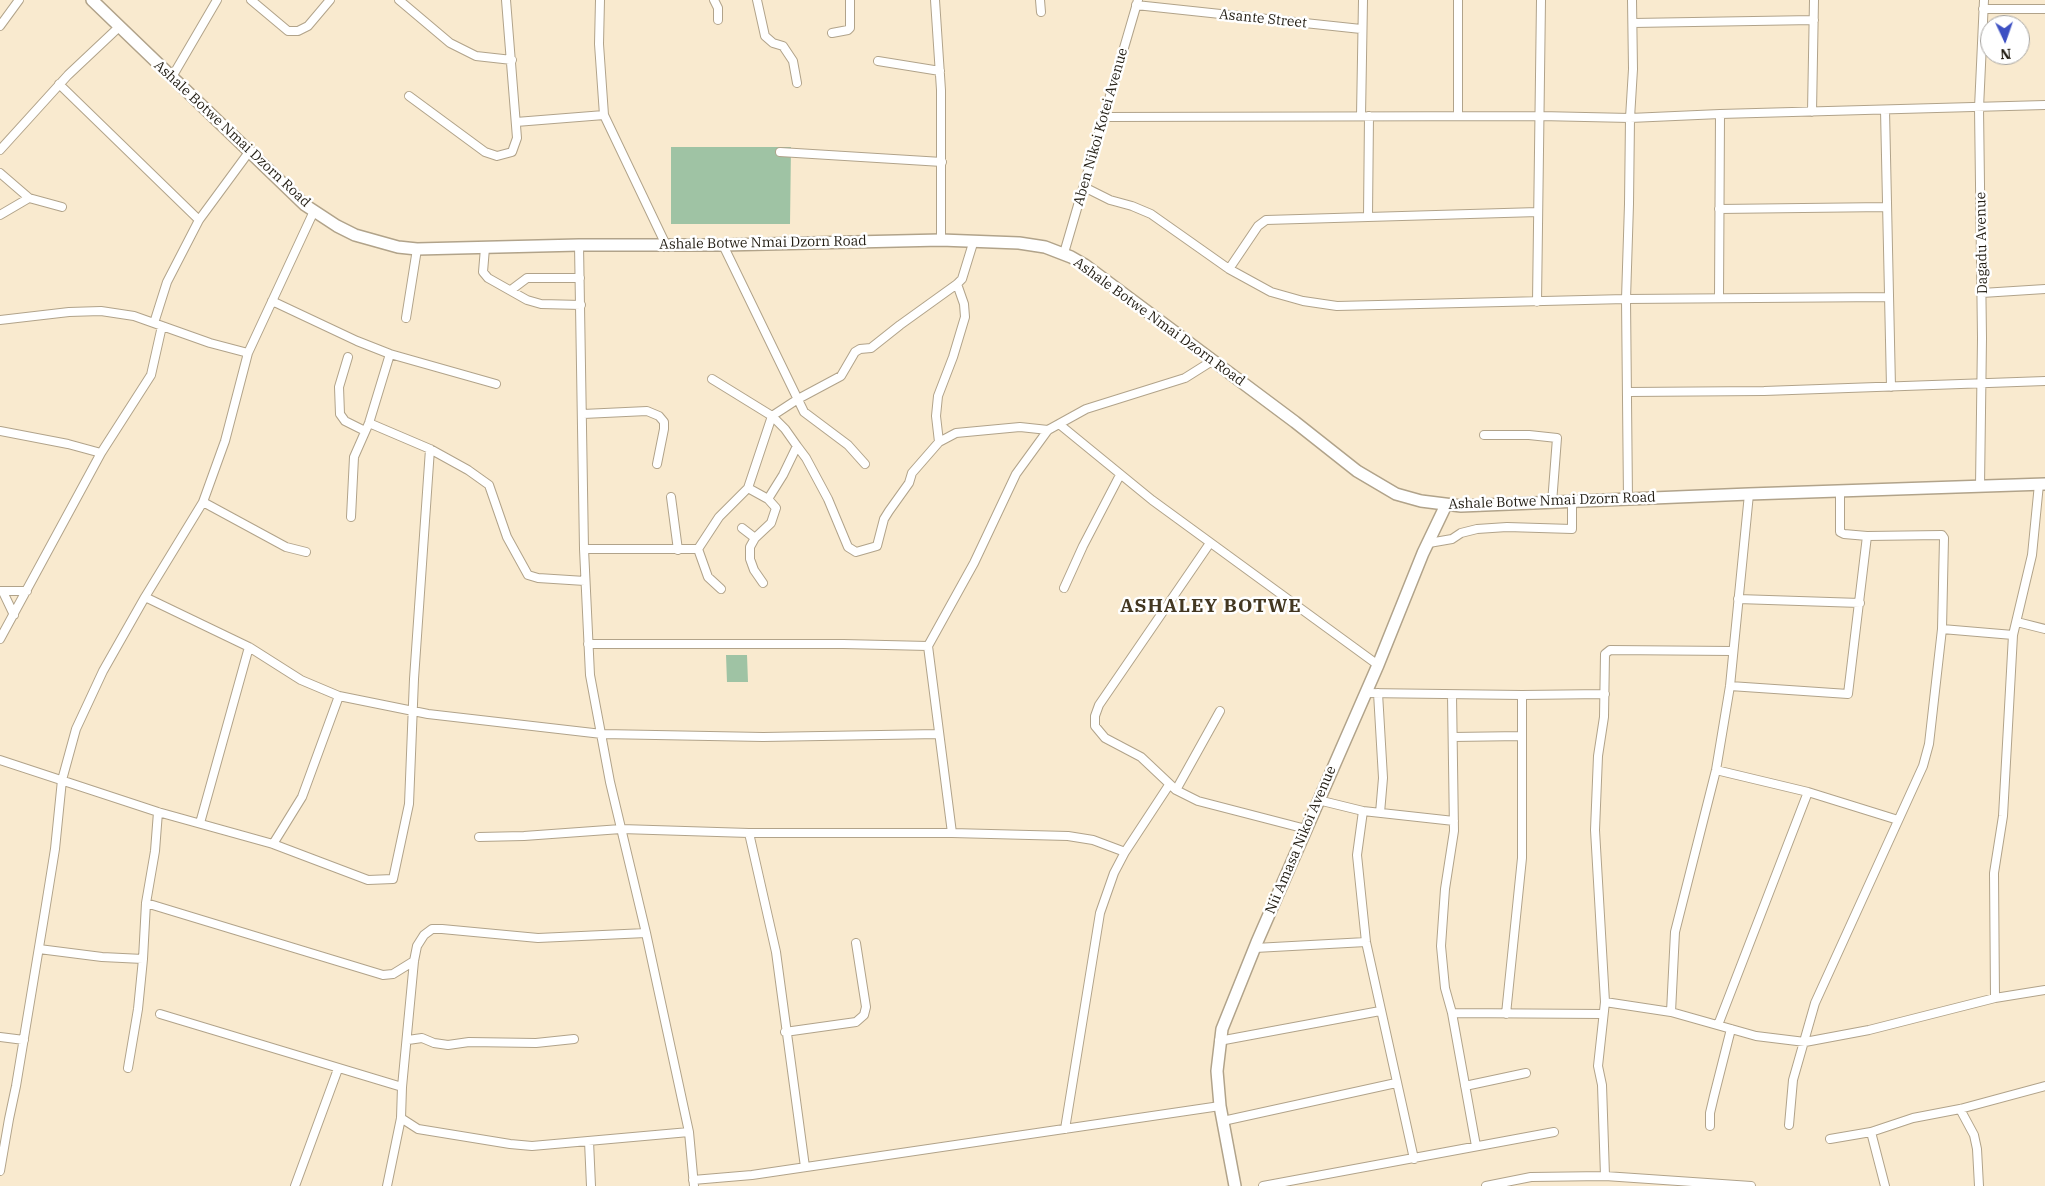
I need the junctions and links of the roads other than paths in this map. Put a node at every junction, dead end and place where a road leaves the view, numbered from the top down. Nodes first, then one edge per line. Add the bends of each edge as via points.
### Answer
1 (19, 0) edge
2 (92, 0) edge
3 (217, 0) edge
4 (251, 0) edge
5 (330, 0) edge
6 (399, 0) edge
7 (506, 0) edge
8 (600, 0) edge
9 (714, 0) edge
10 (757, 0) edge
11 (850, 0) edge
12 (935, 0) edge
13 (1040, 0) edge
14 (1362, 0) edge
15 (1458, 0) edge
16 (1541, 0) edge
17 (1632, 0) edge
18 (1814, 0) edge
19 (1984, 0) edge
20 (1137, 3) edge
21 (2045, 9) edge
22 (1983, 10) junction
23 (1041, 12) dead end
24 (718, 20) dead end
25 (1814, 20) junction
26 (1633, 23) junction
27 (0, 26) edge
28 (119, 27) junction
29 (1361, 29) junction
30 (832, 33) dead end
31 (512, 60) junction
32 (878, 61) dead end
33 (940, 71) junction
34 (172, 77) junction
35 (797, 83) dead end
36 (59, 84) junction
37 (409, 96) dead end
38 (2045, 105) edge
39 (1980, 108) junction
40 (1885, 110) junction
41 (1812, 112) junction
42 (1720, 114) junction
43 (604, 115) junction
44 (1105, 116) junction
45 (1365, 116) junction
46 (1458, 116) junction
47 (1540, 116) junction
48 (1630, 118) junction
49 (516, 122) junction
50 (0, 150) edge
51 (249, 152) junction
52 (780, 152) dead end
53 (942, 162) junction
54 (0, 173) edge
55 (1084, 188) junction
56 (29, 198) junction
57 (62, 207) dead end
58 (1887, 207) junction
59 (1719, 209) junction
60 (314, 211) junction
61 (1538, 212) junction
62 (0, 215) edge
63 (1368, 216) junction
64 (199, 220) junction
65 (941, 240) junction
66 (974, 240) junction
67 (579, 245) junction
68 (666, 245) junction
69 (723, 245) junction
70 (417, 248) junction
71 (485, 248) junction
72 (1064, 253) junction
73 (1229, 269) junction
74 (580, 278) junction
75 (957, 284) junction
76 (2045, 289) edge
77 (510, 290) junction
78 (1982, 293) junction
79 (1889, 297) junction
80 (1719, 298) junction
81 (1626, 299) junction
82 (272, 301) junction
83 (1537, 302) junction
84 (581, 305) junction
85 (406, 318) dead end
86 (0, 320) edge
87 (154, 323) junction
88 (162, 326) junction
89 (248, 352) junction
90 (390, 354) junction
91 (348, 357) dead end
92 (1212, 361) junction
93 (712, 379) dead end
94 (2045, 381) edge
95 (496, 384) dead end
96 (1981, 384) junction
97 (1891, 387) junction
98 (1628, 392) junction
99 (798, 399) junction
100 (583, 414) junction
101 (772, 416) junction
102 (369, 423) junction
103 (1059, 424) junction
104 (1048, 430) junction
105 (0, 431) edge
106 (364, 431) junction
107 (1484, 435) dead end
108 (939, 442) junction
109 (797, 446) junction
110 (430, 449) junction
111 (101, 453) junction
112 (656, 464) dead end
113 (865, 464) dead end
114 (1120, 476) junction
115 (2042, 484) edge
116 (1980, 486) junction
117 (748, 488) junction
118 (1840, 490) junction
119 (1749, 494) junction
120 (671, 497) dead end
121 (768, 499) junction
122 (1628, 499) junction
123 (203, 502) junction
124 (1572, 502) junction
125 (1552, 503) junction
126 (1446, 505) junction
127 (350, 517) dead end
128 (742, 528) dead end
129 (1867, 536) junction
130 (755, 538) junction
131 (1210, 542) junction
132 (1428, 543) junction
133 (584, 549) junction
134 (698, 549) junction
135 (678, 550) junction
136 (306, 552) dead end
137 (585, 580) junction
138 (763, 583) dead end
139 (1064, 588) dead end
140 (721, 590) dead end
141 (1, 591) edge
142 (27, 591) junction
143 (145, 597) junction
144 (1738, 599) junction
145 (1860, 603) junction
146 (14, 615) junction
147 (2017, 622) junction
148 (1942, 629) junction
149 (2045, 629) edge
150 (2013, 635) junction
151 (0, 639) edge
152 (588, 644) junction
153 (249, 646) junction
154 (928, 646) junction
155 (1732, 651) junction
156 (1378, 665) junction
157 (1730, 686) junction
158 (1365, 693) junction
159 (1378, 693) junction
160 (1452, 694) junction
161 (1605, 694) junction
162 (339, 696) junction
163 (1522, 696) junction
164 (414, 711) junction
165 (1220, 711) dead end
166 (602, 734) junction
167 (939, 734) junction
168 (1522, 736) junction
169 (1452, 737) junction
170 (0, 760) edge
171 (1716, 770) junction
172 (62, 780) junction
173 (1173, 787) junction
174 (1808, 792) junction
175 (1318, 800) junction
176 (1363, 811) junction
177 (158, 812) junction
178 (1380, 813) junction
179 (1898, 820) junction
180 (1454, 821) junction
181 (200, 823) junction
182 (621, 829) junction
183 (1306, 829) junction
184 (749, 833) junction
185 (952, 833) junction
186 (479, 837) dead end
187 (273, 844) junction
188 (1125, 852) junction
189 (146, 903) junction
190 (646, 932) junction
191 (1366, 942) junction
192 (856, 943) dead end
193 (39, 948) junction
194 (1254, 948) junction
195 (143, 959) junction
196 (414, 961) junction
197 (2045, 990) edge
198 (1995, 998) junction
199 (1605, 1002) junction
200 (1380, 1011) junction
201 (1671, 1012) junction
202 (1452, 1013) junction
203 (160, 1014) dead end
204 (1506, 1014) junction
205 (1603, 1014) junction
206 (1718, 1025) junction
207 (1732, 1029) junction
208 (785, 1032) junction
209 (0, 1037) edge
210 (574, 1039) dead end
211 (24, 1040) junction
212 (408, 1040) junction
213 (1219, 1041) junction
214 (1804, 1042) junction
215 (128, 1068) dead end
216 (338, 1069) junction
217 (1526, 1072) dead end
218 (1396, 1083) junction
219 (1465, 1086) junction
220 (2045, 1086) edge
221 (402, 1087) junction
222 (1220, 1106) junction
223 (1960, 1109) junction
224 (401, 1118) junction
225 (1222, 1121) junction
226 (1789, 1125) dead end
227 (1710, 1126) dead end
228 (1065, 1129) junction
229 (689, 1132) junction
230 (1554, 1132) dead end
231 (1871, 1132) junction
232 (1830, 1139) dead end
233 (589, 1140) junction
234 (1476, 1146) junction
235 (1414, 1159) junction
236 (805, 1167) junction
237 (0, 1171) edge
238 (1605, 1176) junction
239 (694, 1183) edge
240 (1663, 1183) edge
241 (295, 1186) edge
242 (387, 1186) edge
243 (591, 1186) edge
244 (1235, 1186) edge
245 (1263, 1186) edge
246 (1486, 1186) edge
247 (1751, 1186) edge
248 (1885, 1186) edge
249 (1979, 1186) edge

1 - 27 street
2 - 28 main road, Ashale Botwe Nmai Dzorn Road
3 - 34 street
4 - 5 street via 288,31 298,31 308,26
6 - 31 street via 450,43 476,56
7 - 31 street
8 - 43 street via 599,44
9 - 24 street
10 - 35 street via 765,36 783,46 794,61
11 - 30 street via 850,28
12 - 33 street
13 - 23 street
14 - 29 street
15 - 46 street
16 - 47 street
17 - 26 street
18 - 25 street
19 - 22 street, Dagadu Avenue
20 - 29 street, Asante Street
20 - 44 street, Aben Nikoi Kotei Avenue
21 - 22 street
22 - 39 street, Dagadu Avenue
25 - 26 street
25 - 41 street
26 - 48 street
28 - 34 main road, Ashale Botwe Nmai Dzorn Road
28 - 36 street
29 - 45 street
31 - 49 street
32 - 33 street
33 - 53 street
34 - 51 main road, Ashale Botwe Nmai Dzorn Road
36 - 50 street
36 - 64 street
37 - 49 street via 486,152 497,156 512,152 517,138
38 - 39 street
39 - 40 street
39 - 78 street, Dagadu Avenue
40 - 41 street
40 - 58 street
41 - 42 street
42 - 48 street
42 - 59 street
43 - 49 street
43 - 68 street
44 - 45 street
44 - 55 street, Aben Nikoi Kotei Avenue
45 - 46 street
45 - 63 street
46 - 47 street
47 - 48 street
47 - 61 street
48 - 81 street
51 - 60 main road, Ashale Botwe Nmai Dzorn Road
51 - 64 street
52 - 53 street
53 - 65 street
54 - 56 street
55 - 72 street, Aben Nikoi Kotei Avenue
55 - 73 street via 1151,214
56 - 57 street
56 - 62 street
58 - 59 street
58 - 79 street
59 - 80 street
60 - 70 main road, Ashale Botwe Nmai Dzorn Road via 355,235 398,247
60 - 82 street
61 - 63 street
61 - 83 street
63 - 73 street via 1266,220 1258,226
64 - 87 street via 167,282
65 - 66 main road, Ashale Botwe Nmai Dzorn Road
65 - 69 main road, Ashale Botwe Nmai Dzorn Road
66 - 72 main road, Ashale Botwe Nmai Dzorn Road via 1034,244
66 - 75 street via 962,279
67 - 68 main road, Ashale Botwe Nmai Dzorn Road
67 - 71 main road, Ashale Botwe Nmai Dzorn Road
67 - 74 street
68 - 69 main road, Ashale Botwe Nmai Dzorn Road
69 - 99 street
70 - 71 main road, Ashale Botwe Nmai Dzorn Road
70 - 85 street
71 - 77 street via 483,272
72 - 92 main road, Ashale Botwe Nmai Dzorn Road via 1134,300
73 - 83 street via 1271,292 1338,306
74 - 77 street via 528,278
74 - 84 street
75 - 99 street via 871,348 855,352 841,376
75 - 108 street via 965,317 954,357 938,396
76 - 78 street
77 - 84 street via 541,304
78 - 96 street, Dagadu Avenue
79 - 80 street
79 - 97 street
80 - 81 street
81 - 83 street
81 - 98 street
82 - 89 street
82 - 90 street
84 - 100 street
86 - 87 street via 101,311
87 - 88 street
88 - 89 street
88 - 111 street via 150,375
89 - 123 street via 225,441
90 - 95 street
90 - 102 street
91 - 106 street via 339,387 340,414
92 - 103 street via 1185,378 1086,410
92 - 126 main road, Ashale Botwe Nmai Dzorn Road via 1357,471 1405,497
93 - 101 street
94 - 96 street
96 - 97 street
96 - 116 street, Dagadu Avenue
97 - 98 street
98 - 122 street
99 - 101 street
99 - 113 street via 804,412 848,445
100 - 112 street via 647,411 659,416 664,422 664,429
100 - 133 street
101 - 109 street
101 - 117 street
102 - 106 street
102 - 110 street
103 - 104 street
103 - 114 street
104 - 108 street via 1020,427 956,434
104 - 154 street via 1016,474 974,563
105 - 111 street
106 - 127 street via 354,456
107 - 125 street via 1556,438
108 - 109 street via 912,473 884,519 877,546 856,552 848,547 828,499
109 - 121 street
110 - 137 street via 489,485 507,537 528,575
110 - 164 street
111 - 142 street
114 - 131 street
114 - 139 street
115 - 116 main road, Ashale Botwe Nmai Dzorn Road
115 - 147 street via 2032,555
116 - 118 main road, Ashale Botwe Nmai Dzorn Road
117 - 121 street
117 - 134 street via 719,517
118 - 119 main road, Ashale Botwe Nmai Dzorn Road
118 - 129 street via 1840,532
119 - 122 main road, Ashale Botwe Nmai Dzorn Road
119 - 144 street
120 - 135 street
121 - 130 street via 776,508 771,523
122 - 124 main road, Ashale Botwe Nmai Dzorn Road
123 - 136 street via 286,548
123 - 143 street
124 - 125 main road, Ashale Botwe Nmai Dzorn Road
124 - 132 street via 1572,529 1476,529 1452,539
125 - 126 main road, Ashale Botwe Nmai Dzorn Road
126 - 132 main road, Nii Amasa Nikoi Avenue
128 - 130 street
129 - 145 street
129 - 148 street via 1942,535
130 - 138 street via 750,548 750,559
131 - 156 street
131 - 173 street via 1099,705 1095,716 1095,726 1106,738 1141,757
132 - 156 main road, Nii Amasa Nikoi Avenue
133 - 135 street
133 - 137 street
134 - 135 street
134 - 140 street via 708,577
137 - 152 street
141 - 142 street
141 - 146 street
142 - 146 street
143 - 153 street
143 - 172 street via 88,700
144 - 145 street
144 - 155 street
145 - 157 street via 1848,694
146 - 151 street
147 - 149 street
147 - 150 street
148 - 150 street
148 - 179 street via 1929,744 1923,766
150 - 198 street via 2003,816 1994,873
152 - 154 street
152 - 166 street via 594,699
153 - 162 street via 301,680
153 - 181 street
154 - 167 street
155 - 157 street
155 - 161 street via 1610,650 1605,654
156 - 158 main road, Nii Amasa Nikoi Avenue
157 - 171 street
158 - 159 street
158 - 175 main road, Nii Amasa Nikoi Avenue
159 - 160 street
159 - 178 street via 1383,778
160 - 163 street
160 - 169 street
161 - 163 street
161 - 199 street via 1595,830
162 - 164 street
162 - 187 street via 302,797
163 - 168 street
164 - 166 street
164 - 187 street via 409,804 393,879 368,880
165 - 173 street
166 - 167 street via 763,737
166 - 182 street
167 - 185 street
168 - 169 street
168 - 204 street via 1522,858
169 - 180 street
170 - 172 street
171 - 174 street
171 - 201 street via 1675,932
172 - 177 street
172 - 193 street
173 - 183 street via 1198,802
173 - 188 street
174 - 179 street
174 - 206 street
175 - 176 street
175 - 183 main road, Nii Amasa Nikoi Avenue
176 - 178 street
176 - 191 street via 1357,855
177 - 181 street
177 - 189 street
178 - 180 street
179 - 214 street via 1814,1003
180 - 202 street via 1441,946 1445,988
181 - 187 street
182 - 184 street
182 - 186 street
182 - 190 street
183 - 194 main road, Nii Amasa Nikoi Avenue
184 - 185 street
184 - 208 street via 776,952
185 - 188 street via 1068,836 1093,840
188 - 228 street via 1100,913
189 - 195 street
189 - 196 street via 383,975 393,974
190 - 196 street via 538,938 432,929 417,946
190 - 229 street
191 - 194 street
191 - 200 street
192 - 208 street via 866,1007 864,1015 856,1022
193 - 195 street
193 - 211 street
194 - 213 main road, Nii Amasa Nikoi Avenue
195 - 215 street
196 - 212 street
197 - 198 street
198 - 214 street via 1870,1030
199 - 201 street
199 - 205 street
200 - 213 street
200 - 218 street
201 - 206 street
202 - 204 street
202 - 219 street
203 - 216 street
204 - 205 street
205 - 238 street via 1598,1066 1602,1085
206 - 207 street
207 - 214 street via 1756,1036
207 - 227 street via 1710,1113
208 - 236 street
209 - 211 street
210 - 212 street via 536,1044 469,1042 448,1045 422,1038
211 - 237 street
212 - 221 street
213 - 222 main road, Nii Amasa Nikoi Avenue
214 - 226 street via 1792,1080
216 - 221 street
216 - 241 street
217 - 219 street
218 - 225 street
218 - 235 street
219 - 234 street
220 - 223 street
221 - 224 street
222 - 225 main road, Nii Amasa Nikoi Avenue
222 - 228 street
223 - 231 street via 1913,1118
223 - 249 street via 1974,1135
224 - 233 street via 418,1129 510,1144 553,1145
224 - 242 street
225 - 244 main road, Nii Amasa Nikoi Avenue
228 - 236 street
229 - 233 street
229 - 239 street
230 - 234 street
231 - 232 street
231 - 248 street
233 - 243 street
234 - 235 street
235 - 245 street
236 - 239 street
238 - 240 street
238 - 246 street via 1530,1177
240 - 247 street

